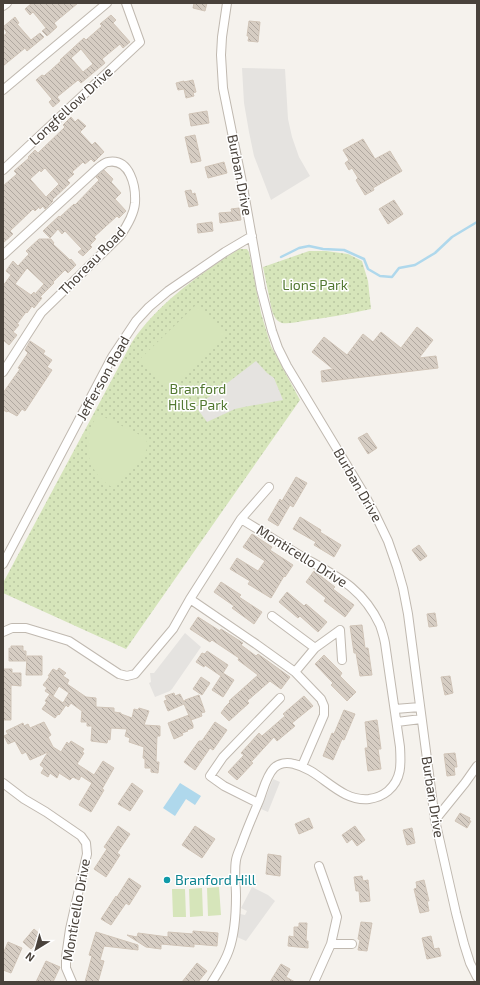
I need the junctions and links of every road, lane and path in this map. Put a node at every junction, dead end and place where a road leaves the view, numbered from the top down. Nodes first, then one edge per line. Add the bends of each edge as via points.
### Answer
1 (7, 3) edge
2 (107, 3) edge
3 (126, 3) edge
4 (227, 3) edge
5 (3, 6) edge
6 (3, 90) edge
7 (3, 170) edge
8 (252, 236) junction
9 (3, 255) edge
10 (3, 372) edge
11 (269, 487) dead end
12 (241, 519) junction
13 (6, 551) edge
14 (3, 564) edge
15 (190, 599) junction
16 (272, 616) dead end
17 (3, 632) edge
18 (315, 648) junction
19 (342, 660) dead end
20 (295, 672) junction
21 (280, 698) dead end
22 (420, 707) junction
23 (395, 709) junction
24 (421, 719) junction
25 (396, 722) junction
26 (302, 766) junction
27 (477, 766) edge
28 (3, 783) edge
29 (258, 803) junction
30 (435, 820) junction
31 (319, 866) dead end
32 (331, 944) junction
33 (352, 944) dead end
34 (477, 977) edge
35 (72, 982) edge
36 (212, 982) edge
37 (314, 982) edge

1 - 5 street
2 - 6 street
3 - 7 street, Longfellow Drive via 140,42
4 - 8 street, Burban Drive via 221,71
8 - 13 street, Jefferson Road via 168,291 136,321 112,357
8 - 22 street, Burban Drive via 268,316 286,366 363,492 388,541 408,614
9 - 10 street, Thoreau Road via 98,168 107,162 118,162 129,171 134,184 135,203 130,221 120,236 41,312
11 - 12 street, Monticello Drive
12 - 15 street, Monticello Drive
12 - 23 street, Monticello Drive via 344,581 365,601 372,610 386,643
13 - 14 street, Jefferson Road
15 - 17 street, Monticello Drive via 173,629 135,674 127,676 119,674 69,641 26,628 12,628
15 - 20 street
16 - 18 street
18 - 19 street via 340,630
18 - 20 street
20 - 26 street via 321,699 324,706 324,715
21 - 29 street via 223,757 210,776
22 - 23 street
22 - 24 street, Burban Drive
23 - 25 street, Monticello Drive
24 - 25 street
24 - 30 street, Burban Drive
25 - 26 street, Monticello Drive via 401,764 396,780 383,795 355,799
26 - 29 street, Monticello Drive via 288,762 275,767
27 - 30 street
28 - 35 street, Monticello Drive via 81,836 86,843 87,854 66,957 66,968
29 - 36 street, Monticello Drive via 236,858 235,925 229,950
30 - 34 street, Burban Drive via 459,925
31 - 32 street via 337,917
32 - 33 street
32 - 37 street

